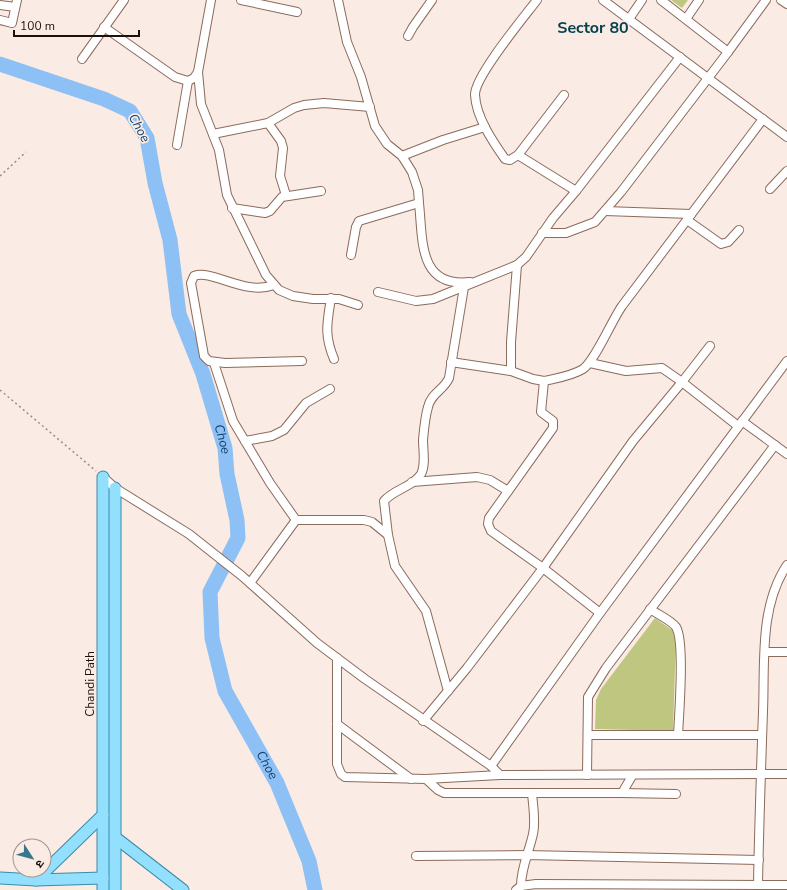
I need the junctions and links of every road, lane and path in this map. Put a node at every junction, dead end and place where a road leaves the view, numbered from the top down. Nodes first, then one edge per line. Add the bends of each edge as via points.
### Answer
1 (124, 0) edge
2 (211, 0) edge
3 (241, 0) edge
4 (338, 0) edge
5 (432, 0) edge
6 (537, 0) edge
7 (605, 0) edge
8 (642, 0) edge
9 (661, 0) edge
10 (699, 0) edge
11 (766, 0) edge
12 (781, 0) edge
13 (16, 4) edge
14 (787, 4) edge
15 (0, 5) edge
16 (297, 12) dead end
17 (629, 19) junction
18 (686, 19) junction
19 (0, 20) edge
20 (104, 27) junction
21 (408, 36) dead end
22 (728, 52) junction
23 (680, 57) junction
24 (82, 59) dead end
25 (198, 72) junction
26 (709, 79) junction
27 (188, 81) junction
28 (564, 96) dead end
29 (370, 107) junction
30 (763, 119) junction
31 (268, 123) junction
32 (485, 128) junction
33 (213, 134) junction
34 (787, 137) edge
35 (176, 144) dead end
36 (26, 152) dead end
37 (518, 155) junction
38 (402, 156) junction
39 (787, 171) edge
40 (0, 176) edge
41 (770, 189) dead end
42 (321, 191) dead end
43 (576, 192) junction
44 (286, 195) junction
45 (419, 203) junction
46 (232, 208) junction
47 (605, 211) junction
48 (689, 217) junction
49 (739, 230) dead end
50 (542, 233) junction
51 (351, 255) dead end
52 (517, 265) junction
53 (475, 282) junction
54 (274, 285) junction
55 (464, 287) junction
56 (378, 292) dead end
57 (331, 298) junction
58 (358, 305) dead end
59 (710, 346) dead end
60 (334, 358) dead end
61 (302, 361) dead end
62 (451, 362) junction
63 (214, 363) junction
64 (590, 363) junction
65 (786, 365) edge
66 (511, 371) junction
67 (544, 380) junction
68 (682, 382) junction
69 (330, 389) dead end
70 (0, 390) edge
71 (740, 424) junction
72 (245, 442) junction
73 (775, 445) junction
74 (787, 454) edge
75 (103, 477) junction
76 (412, 482) junction
77 (115, 488) junction
78 (508, 491) junction
79 (296, 520) junction
80 (388, 535) junction
81 (787, 565) edge
82 (543, 568) junction
83 (250, 583) junction
84 (650, 609) junction
85 (600, 613) junction
86 (765, 652) junction
87 (787, 652) edge
88 (337, 658) junction
89 (448, 691) junction
90 (423, 721) junction
91 (337, 724) junction
92 (588, 735) junction
93 (678, 735) junction
94 (762, 735) junction
95 (491, 766) junction
96 (760, 774) junction
97 (787, 774) edge
98 (500, 775) junction
99 (587, 775) junction
100 (632, 776) junction
101 (411, 779) junction
102 (426, 779) junction
103 (532, 793) junction
104 (622, 793) junction
105 (676, 794) dead end
106 (103, 816) junction
107 (116, 838) junction
108 (526, 855) junction
109 (416, 856) dead end
110 (759, 860) junction
111 (0, 878) edge
112 (103, 878) junction
113 (36, 880) junction
114 (758, 885) junction
115 (787, 885) edge
116 (518, 888) edge
117 (103, 890) edge
118 (115, 890) edge
119 (183, 890) edge

1 - 20 street
2 - 25 street
3 - 16 street
4 - 29 street via 347,42
5 - 21 street
6 - 32 street via 510,35 476,87 476,102
7 - 17 street
8 - 17 street
9 - 18 street
10 - 18 street
11 - 22 street
12 - 14 street
13 - 15 street
13 - 19 street via 12,23
17 - 23 street
18 - 22 street
20 - 24 street
20 - 27 street via 175,77
22 - 26 street
23 - 26 street
23 - 43 street
25 - 27 street
25 - 33 street via 201,104
26 - 30 street
26 - 47 street
27 - 35 street
28 - 37 street
29 - 31 street via 324,103 304,105
29 - 38 street via 381,136
30 - 34 street
30 - 48 street
31 - 33 street
31 - 44 street via 283,148 280,176
32 - 37 street via 505,159 510,160
32 - 38 street via 443,140
33 - 46 street
36 - 40 path
37 - 43 street
38 - 45 street via 412,172
39 - 41 street
42 - 44 street
43 - 50 street
44 - 46 street via 265,213
45 - 51 street via 359,221
45 - 53 street via 424,246 430,269 438,277 451,283
46 - 54 street via 266,275
47 - 48 street
47 - 50 street via 595,222 580,229 566,233
48 - 49 street via 721,244 728,242
48 - 64 street via 619,311
50 - 52 street via 526,257
52 - 53 street
52 - 66 street
53 - 55 street
54 - 57 street via 293,296
54 - 63 street via 258,288 205,275 194,276 191,283 202,351 208,361
55 - 56 street via 433,299 416,301
55 - 62 street
57 - 58 street
57 - 60 street via 326,333 327,343
59 - 68 street
61 - 63 street
62 - 66 street
62 - 76 street via 448,382 436,391 429,402 423,439 423,469
63 - 72 street via 233,421
64 - 67 street via 574,373
64 - 68 street via 626,371 662,368
65 - 71 street
66 - 67 street
67 - 78 street via 541,412 553,422 553,428
68 - 71 street
68 - 82 street via 633,441
69 - 72 street via 306,403 284,430 272,436
70 - 75 path
71 - 73 street
71 - 85 street
72 - 79 street
73 - 74 street
73 - 84 street
75 - 77 street
75 - 106 main road, Chandi Path
76 - 78 street via 477,477 490,480
76 - 80 street via 388,495 384,501
77 - 83 street via 189,534
77 - 107 main road
78 - 82 street via 489,518 488,527
79 - 80 street via 364,520 372,522
79 - 83 street
80 - 89 street via 395,566 431,622
81 - 86 street via 775,586 770,605
82 - 85 street
82 - 89 street
83 - 88 street
84 - 92 street via 588,697
84 - 93 street via 676,627 679,637
85 - 95 street
86 - 87 street
86 - 94 street
88 - 90 street
88 - 91 street
89 - 90 street
90 - 95 street
91 - 101 street
91 - 101 street via 337,764 341,774
92 - 93 street
92 - 99 street
93 - 94 street
94 - 96 street
95 - 98 street
96 - 97 street
96 - 100 street
96 - 110 street
98 - 99 street
98 - 102 street
99 - 100 street
100 - 104 street
101 - 102 street
102 - 103 street via 444,793
103 - 104 street
103 - 108 street via 533,833
104 - 105 street
106 - 112 main road, Chandi Path
106 - 113 main road
107 - 118 main road
107 - 119 main road
108 - 109 street
108 - 110 street
108 - 116 street
110 - 114 street
111 - 113 main road
112 - 113 main road
112 - 117 main road, Chandi Path
114 - 115 street
114 - 116 street via 536,884

